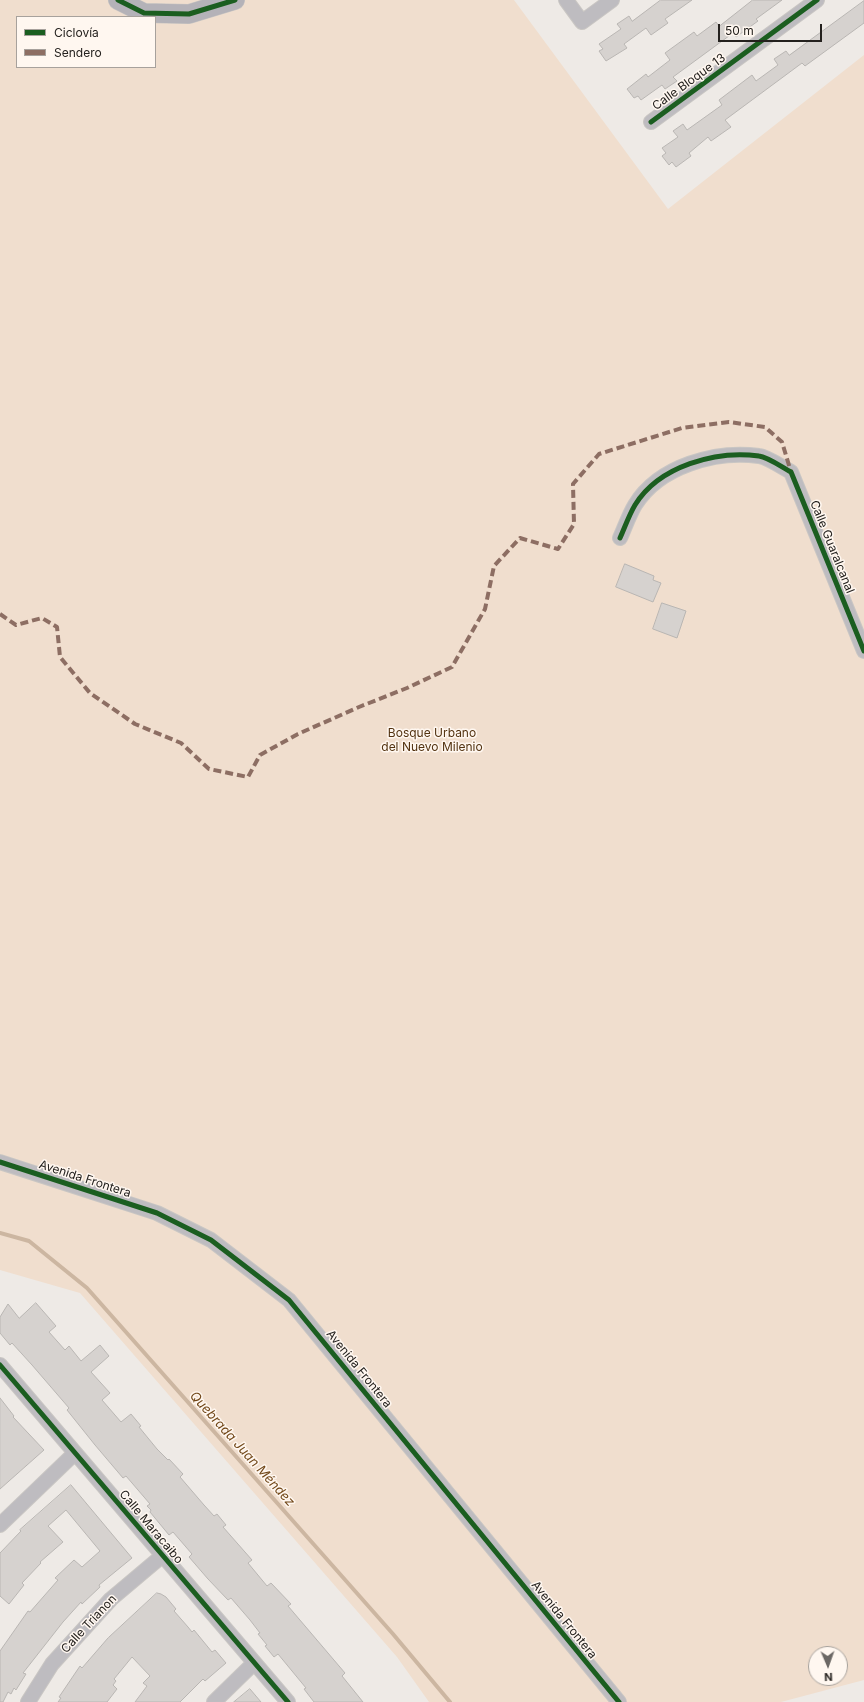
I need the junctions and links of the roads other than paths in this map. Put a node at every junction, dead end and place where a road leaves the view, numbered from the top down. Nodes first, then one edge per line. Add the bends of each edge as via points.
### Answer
1 (118, 0) edge
2 (235, 0) edge
3 (566, 0) edge
4 (612, 0) edge
5 (817, 0) edge
6 (651, 122) dead end
7 (620, 538) dead end
8 (864, 651) edge
9 (0, 1162) edge
10 (0, 1365) edge
11 (75, 1453) junction
12 (0, 1525) edge
13 (162, 1556) junction
14 (254, 1663) junction
15 (28, 1702) edge
16 (214, 1702) edge
17 (288, 1702) edge
18 (619, 1702) edge

1 - 2 street via 144,13 189,14
3 - 4 street via 582,22
5 - 6 street, Calle Bloque 13
7 - 8 street, Calle Guaralcanal via 636,504 657,481 684,465 717,456 760,456 791,472
9 - 18 street, Avenida Frontera via 157,1213 211,1240 289,1300
10 - 11 street, Calle Maracaibo
11 - 12 street
11 - 13 street, Calle Maracaibo
13 - 14 street, Calle Maracaibo
13 - 15 street, Calle Trianon via 111,1598 52,1664
14 - 16 street
14 - 17 street, Calle Maracaibo

